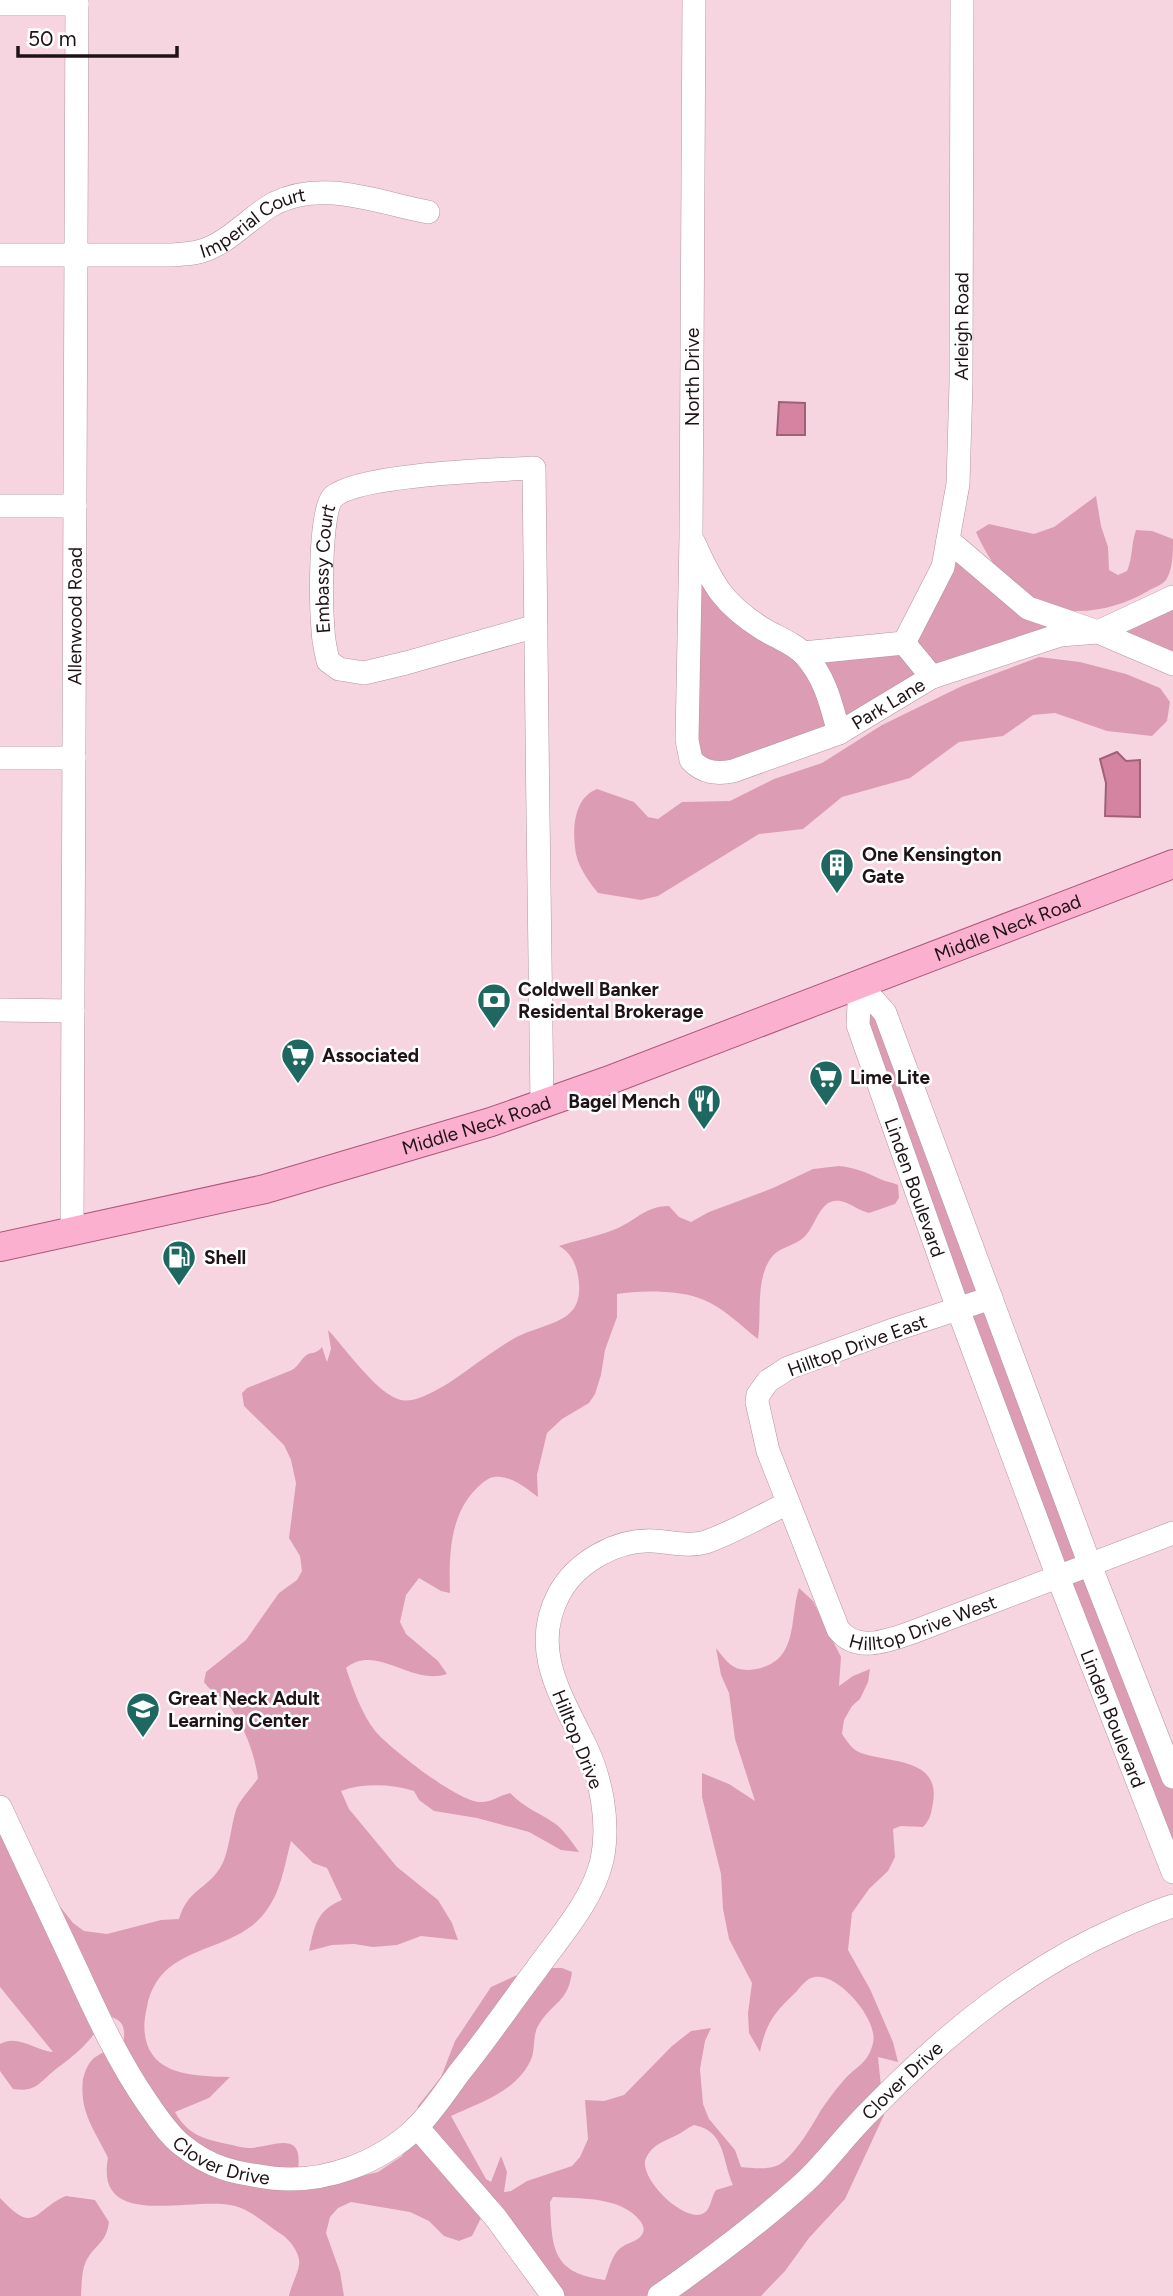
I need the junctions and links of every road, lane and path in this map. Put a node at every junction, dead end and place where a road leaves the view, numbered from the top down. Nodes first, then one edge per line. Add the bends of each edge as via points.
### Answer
1 (694, 0) edge
2 (962, 0) edge
3 (77, 2) edge
4 (0, 4) edge
5 (428, 212) dead end
6 (0, 255) edge
7 (76, 255) junction
8 (0, 506) edge
9 (75, 506) junction
10 (691, 537) junction
11 (948, 540) junction
12 (1173, 597) edge
13 (536, 626) junction
14 (1098, 632) junction
15 (904, 643) junction
16 (803, 653) junction
17 (1173, 664) edge
18 (932, 677) junction
19 (839, 733) junction
20 (688, 754) joint
21 (0, 758) edge
22 (74, 758) junction
23 (1173, 864) edge
24 (860, 985) junction
25 (0, 1010) edge
26 (73, 1011) junction
27 (895, 1039) junction
28 (866, 1049) junction
29 (542, 1103) junction
30 (72, 1232) junction
31 (0, 1247) edge
32 (991, 1298) junction
33 (958, 1310) junction
34 (788, 1503) junction
35 (1173, 1533) edge
36 (1090, 1565) junction
37 (1058, 1577) junction
38 (1173, 1778) edge
39 (1142, 1791) junction
40 (0, 1807) edge
41 (1173, 1872) edge
42 (1173, 1906) edge
43 (417, 2127) junction
44 (553, 2296) edge
45 (659, 2296) edge

1 - 10 street, North Drive
2 - 11 street, Arleigh Road via 961,383 958,484
3 - 4 street
3 - 7 street, Allenwood Road
5 - 7 street, Imperial Court via 369,197 315,192 278,202 221,243 200,252
6 - 7 street, Imperial Court
7 - 9 street, Allenwood Road
8 - 9 street
9 - 22 street, Allenwood Road
10 - 16 street via 710,579 730,605
10 - 20 street, North Drive
11 - 14 street, Park Lane via 1028,608
11 - 15 street, Arleigh Road via 943,567
12 - 14 street, Park Lane
13 - 13 street, Embassy Court via 364,673 339,669 328,661 323,631 326,507 334,496 358,485 437,473 534,468
13 - 29 street, Embassy Court
14 - 17 street, Park Lane
14 - 18 street, Park Lane via 1060,635
15 - 16 street
15 - 18 street
16 - 19 street via 826,686
18 - 19 street, Park Lane
19 - 20 street, Park Lane via 724,773 706,771
21 - 22 street
22 - 26 street, Allenwood Road
23 - 24 main road, Middle Neck Road
24 - 27 street, Linden Boulevard via 885,1013
24 - 28 street, Linden Boulevard via 858,1025
24 - 29 main road, Middle Neck Road
25 - 26 street
26 - 30 street, Allenwood Road
27 - 28 street
27 - 32 street, Linden Boulevard
28 - 33 street, Linden Boulevard
29 - 30 main road, Middle Neck Road via 265,1189
30 - 31 main road, Middle Neck Road
32 - 33 street, Hilltop Drive East
32 - 36 street, Linden Boulevard
33 - 34 street, Hilltop Drive East via 789,1368 768,1381 757,1402 768,1451
33 - 37 street, Linden Boulevard
34 - 37 street, Hilltop Drive West via 838,1629 857,1642 880,1642 913,1632
34 - 43 street, Hilltop Drive via 703,1543 652,1541 606,1551 584,1564 558,1595 548,1621 549,1665 600,1786 604,1818 601,1860 584,1905
35 - 36 street, Hilltop Drive West
36 - 37 street, Hilltop Drive West
36 - 38 street, Linden Boulevard
37 - 39 street, Linden Boulevard
38 - 39 street
39 - 41 street, Linden Boulevard
40 - 43 street, Clover Drive via 128,2075 179,2143 211,2165 233,2173 287,2179 322,2176 370,2161
42 - 45 street, Clover Drive via 1084,1943 999,1995 902,2079 807,2179 706,2264
43 - 44 street via 496,2218

